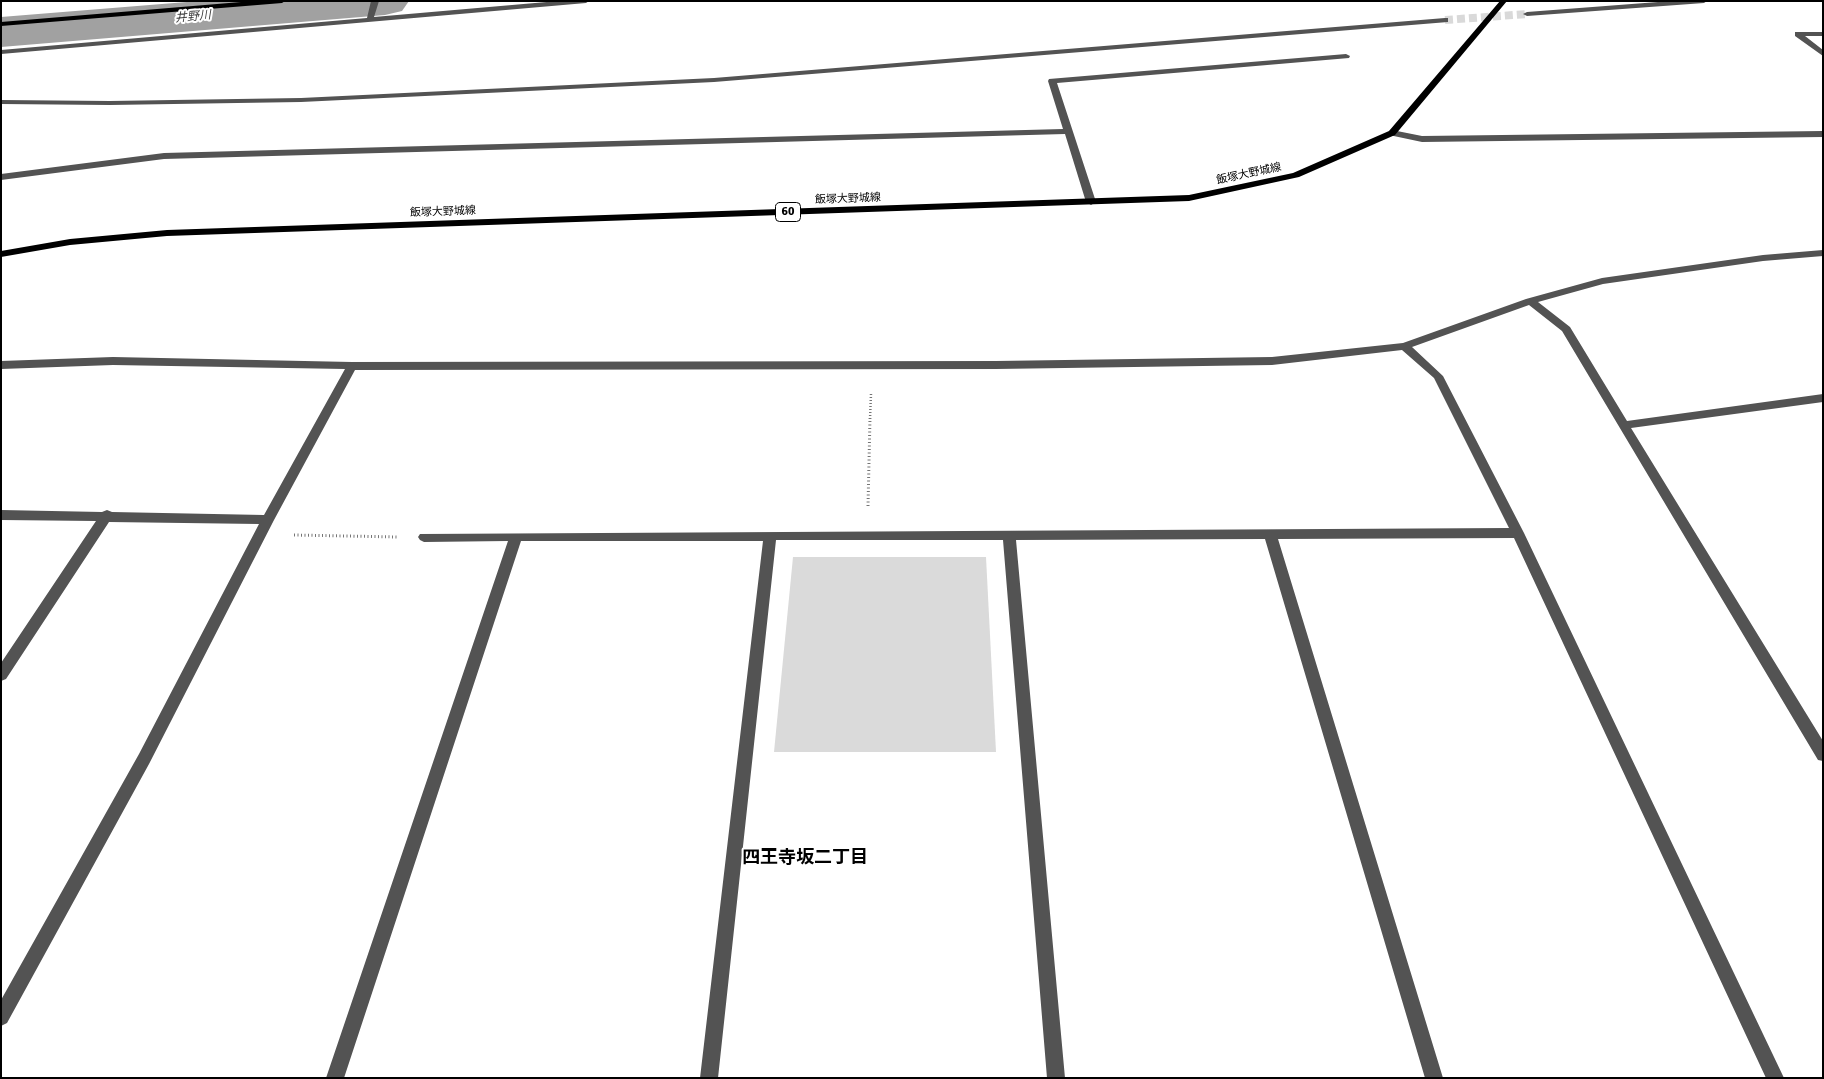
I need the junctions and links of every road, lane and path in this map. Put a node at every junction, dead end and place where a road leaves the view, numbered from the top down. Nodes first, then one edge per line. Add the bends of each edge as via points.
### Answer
1 (280, 1) edge
2 (375, 1) edge
3 (586, 1) edge
4 (1504, 1) edge
5 (1704, 1) edge
6 (1527, 14) tunnel mouth
7 (370, 20) junction
8 (1445, 20) tunnel mouth
9 (1, 24) edge
10 (1823, 34) edge
11 (1, 52) edge
12 (1823, 54) edge
13 (1346, 56) dead end
14 (1, 102) edge
15 (1068, 131) junction
16 (1392, 133) junction
17 (1823, 134) edge
18 (1, 177) edge
19 (1091, 202) junction
20 (1823, 253) edge
21 (1, 254) edge
22 (1530, 301) junction
23 (1404, 346) junction
24 (1, 365) edge
25 (352, 366) junction
26 (872, 366) junction
27 (1823, 398) edge
28 (1623, 425) junction
29 (1, 515) edge
30 (107, 515) junction
31 (268, 520) junction
32 (1270, 533) junction
33 (1518, 533) junction
34 (261, 534) junction
35 (1009, 535) junction
36 (770, 536) junction
37 (867, 536) junction
38 (424, 537) joint
39 (516, 537) junction
40 (1, 675) edge
41 (1823, 754) edge
42 (1, 1017) edge
43 (335, 1078) edge
44 (709, 1078) edge
45 (1056, 1078) edge
46 (1434, 1078) edge
47 (1775, 1078) edge

1 - 9 main road
2 - 7 street
3 - 7 street
4 - 16 main road, 飯塚大野城線 / 60
5 - 6 street
7 - 11 street
8 - 14 street via 714,80 300,100
10 - 12 street via 1798,34
13 - 15 street via 1052,80
15 - 18 street via 164,156
15 - 19 street
16 - 17 street via 1422,139
16 - 19 main road, 飯塚大野城線 / 60 via 1296,175 1189,198
19 - 21 main road, 飯塚大野城線 / 60 via 167,233 70,242
20 - 22 street via 1763,258 1602,281
22 - 23 street
22 - 28 street via 1566,329
23 - 26 street via 1272,362
23 - 33 street via 1438,376
24 - 25 street via 113,361
25 - 26 street
25 - 31 street
26 - 37 path
27 - 28 street
28 - 41 street
29 - 30 street
30 - 31 street
30 - 40 street
31 - 34 street
32 - 33 street
32 - 35 street
32 - 46 street
33 - 47 street
34 - 38 path
34 - 42 street via 144,759
35 - 37 street
35 - 45 street
36 - 37 street
36 - 39 street
36 - 44 street
38 - 39 street
39 - 43 street

